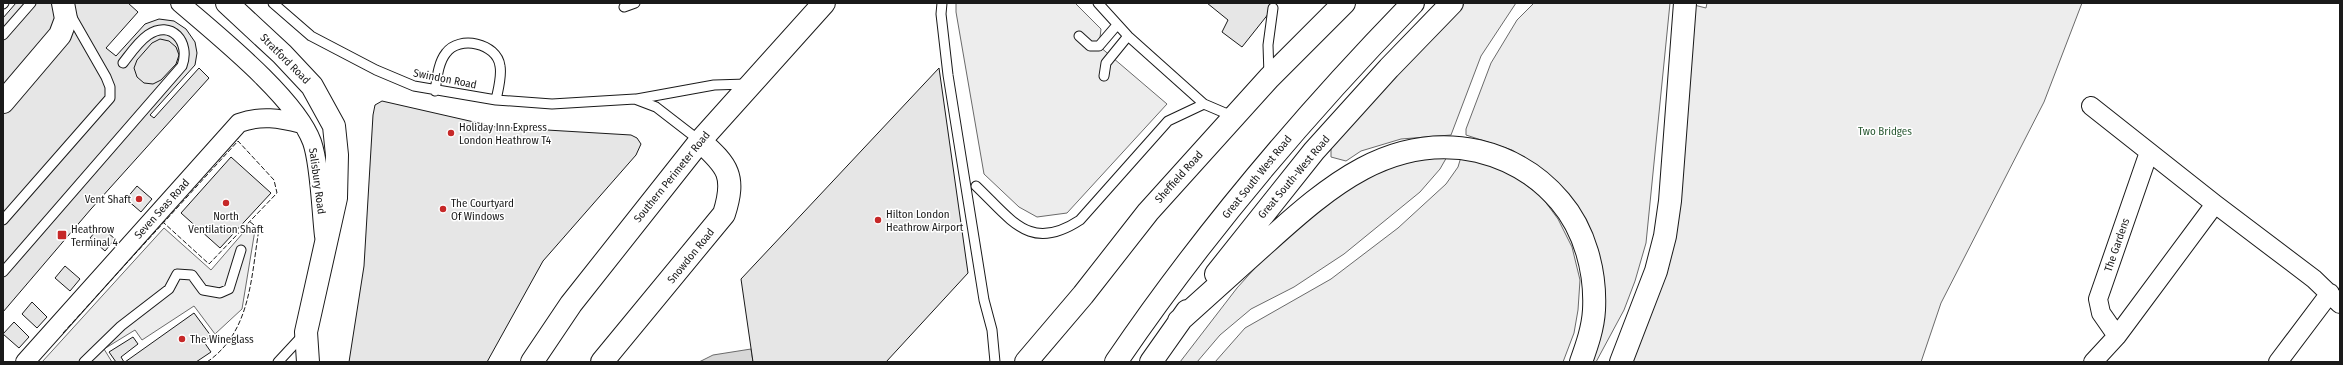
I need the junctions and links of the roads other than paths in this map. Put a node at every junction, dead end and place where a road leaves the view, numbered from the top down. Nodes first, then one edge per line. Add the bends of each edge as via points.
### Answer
1 (31, 3) edge
2 (64, 3) edge
3 (180, 3) edge
4 (227, 3) edge
5 (273, 3) edge
6 (635, 3) edge
7 (824, 3) edge
8 (942, 3) edge
9 (1098, 3) edge
10 (1344, 3) edge
11 (1412, 3) edge
12 (1452, 3) edge
13 (1685, 3) edge
14 (624, 7) dead end
15 (1273, 8) dead end
16 (1117, 25) junction
17 (3, 35) edge
18 (1079, 36) dead end
19 (1128, 36) junction
20 (123, 63) dead end
21 (1104, 76) dead end
22 (1268, 78) junction
23 (750, 84) junction
24 (435, 91) junction
25 (635, 99) junction
26 (496, 100) junction
27 (3, 102) edge
28 (1204, 104) junction
29 (2091, 106) dead end
30 (1236, 113) junction
31 (302, 124) junction
32 (700, 141) junction
33 (2149, 152) junction
34 (976, 186) dead end
35 (2215, 204) junction
36 (3, 220) edge
37 (325, 241) junction
38 (241, 250) dead end
39 (3, 272) edge
40 (2335, 299) edge
41 (1179, 322) junction
42 (306, 332) junction
43 (2117, 336) junction
44 (25, 362) edge
45 (84, 362) edge
46 (278, 362) edge
47 (308, 362) edge
48 (532, 362) edge
49 (602, 362) edge
50 (995, 362) edge
51 (1026, 362) edge
52 (1116, 362) edge
53 (1151, 362) edge
54 (1581, 362) edge
55 (1621, 362) edge
56 (2093, 362) edge
57 (2278, 362) edge

1 - 17 lane
2 - 27 main road via 66,19 60,35
2 - 36 lane via 106,77 110,87 110,98
3 - 31 street, Salisbury Road via 227,43 287,103
4 - 37 main road, Stratford Road via 312,86 334,126 337,155 336,198
5 - 24 lane, Swindon Road via 310,36 376,70 414,86
6 - 14 lane
7 - 23 main road, Southern Perimeter Road
8 - 50 lane via 948,75 984,300 992,330
9 - 16 lane
10 - 22 main road, Sheffield Road
11 - 52 main road, Great South West Road via 1293,132 1155,305
12 - 41 main road, Great South-West Road via 1314,151
13 - 55 main road via 1665,236 1656,271
15 - 22 lane via 1268,45
16 - 18 lane via 1099,46 1090,46
16 - 19 lane
19 - 21 lane via 1106,63
19 - 28 lane
20 - 39 lane via 147,35 157,30 168,30 178,36 184,45 186,56 182,66
22 - 30 main road, Sheffield Road
23 - 25 lane, Swindon Road via 714,85
23 - 32 main road, Southern Perimeter Road
24 - 26 lane, Swindon Road
24 - 26 lane via 441,62 446,53 453,45 464,42 490,50 497,58 500,66
25 - 26 lane, Swindon Road via 552,104
25 - 32 lane, Swindon Road via 656,106
28 - 30 lane via 1225,113
28 - 34 lane via 1168,121 1080,220 1065,230 1039,235 1020,228
29 - 33 street
30 - 51 main road, Sheffield Road via 1148,212
31 - 37 street, Salisbury Road via 312,142
31 - 44 street, Seven Seas Road via 276,117 263,117 239,123
32 - 48 main road, Southern Perimeter Road via 571,304
32 - 49 main road, Snowdon Road via 722,161 728,173 728,200 724,214
33 - 35 street
33 - 43 street, The Gardens via 2098,298 2101,313
35 - 40 street
35 - 43 street
37 - 42 main road, Salisbury Road
38 - 45 lane via 229,289 220,293 203,290 192,275 177,274 169,289 120,326
40 - 57 street
41 - 53 main road, Great South-West Road
41 - 54 main road via 1303,209 1332,186 1361,168 1390,156 1423,148 1458,147 1510,161 1547,185 1573,220 1584,240 1594,286 1590,336
42 - 46 lane
42 - 47 main road, Salisbury Road
43 - 56 street

